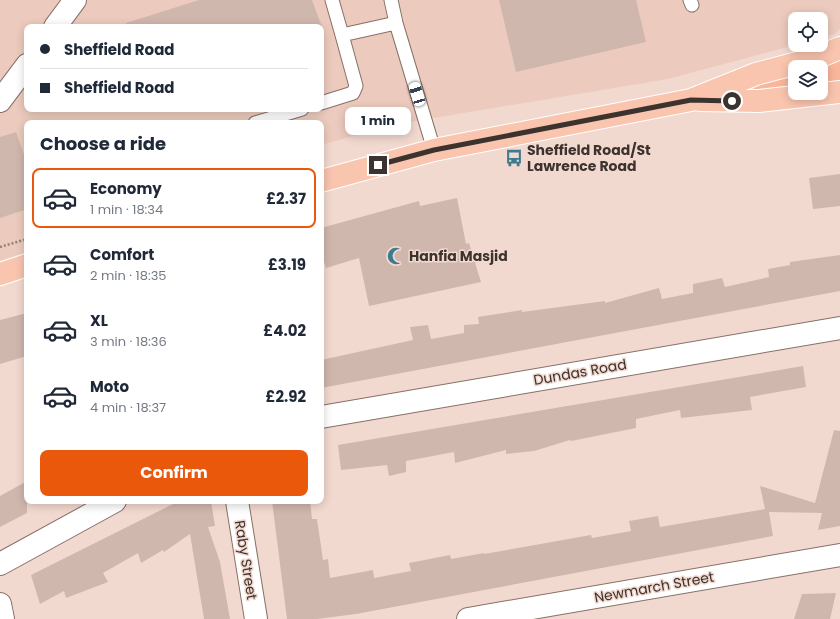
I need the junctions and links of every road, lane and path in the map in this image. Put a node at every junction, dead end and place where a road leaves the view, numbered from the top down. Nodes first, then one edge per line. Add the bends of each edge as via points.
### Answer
1 (75, 0) edge
2 (332, 0) edge
3 (391, 0) edge
4 (396, 23) junction
5 (57, 24) edge
6 (342, 36) junction
7 (840, 48) edge
8 (24, 69) edge
9 (840, 92) edge
10 (691, 100) junction
11 (0, 102) edge
12 (324, 102) edge
13 (292, 112) edge
14 (265, 120) edge
15 (434, 150) junction
16 (324, 180) edge
17 (24, 240) edge
18 (0, 247) edge
19 (24, 267) edge
20 (0, 274) edge
21 (840, 328) edge
22 (324, 416) edge
23 (110, 504) edge
24 (237, 504) edge
25 (840, 555) edge
26 (0, 564) edge
27 (0, 604) edge
28 (3, 619) edge
29 (256, 619) edge
30 (468, 619) edge

1 - 5 street
2 - 6 lane
3 - 4 lane
4 - 6 lane
4 - 15 lane
6 - 12 lane via 356,86 353,93
7 - 10 main road via 816,58 756,74
8 - 11 street
9 - 10 main road via 759,101
10 - 15 main road
13 - 14 lane
15 - 16 main road
17 - 18 path
19 - 20 main road
21 - 22 street, Dundas Road
23 - 26 street
24 - 29 street, Raby Street
25 - 30 street, Newmarch Street
27 - 28 street

